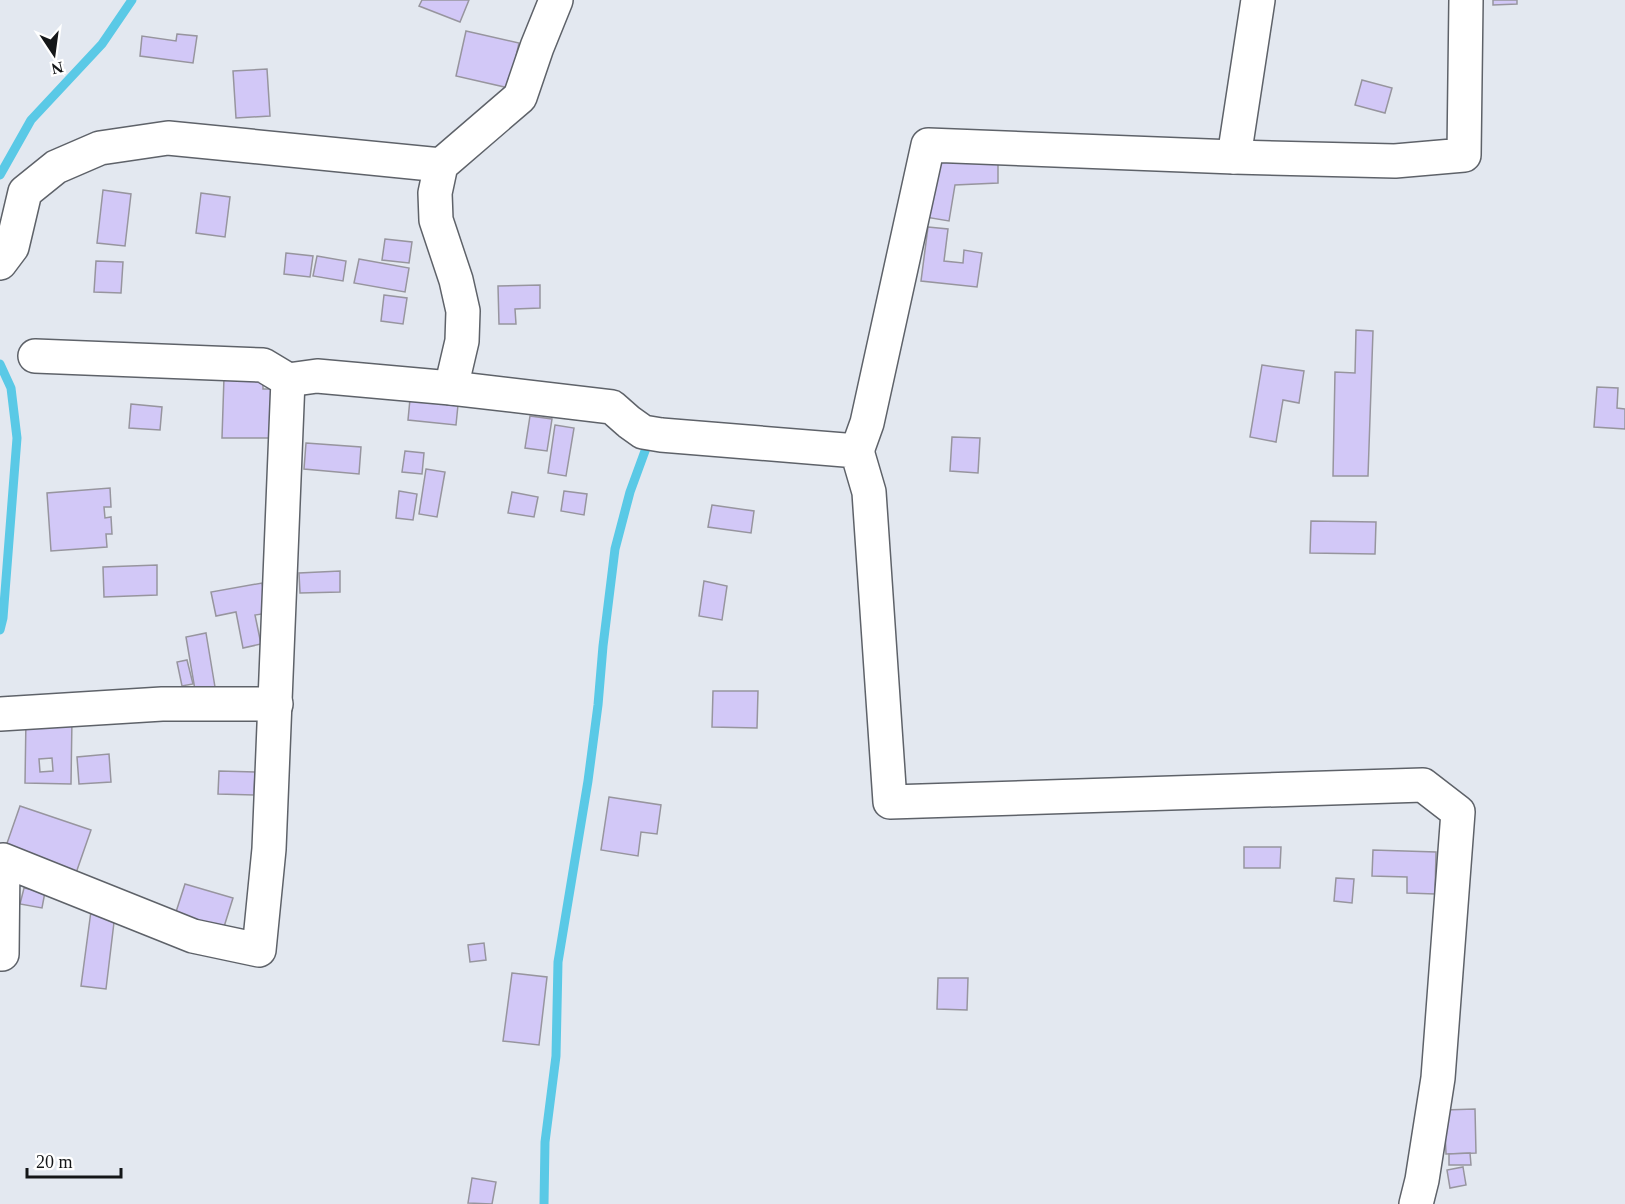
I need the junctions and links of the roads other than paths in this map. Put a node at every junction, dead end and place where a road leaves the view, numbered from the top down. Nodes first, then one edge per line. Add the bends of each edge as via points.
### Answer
1 (556, 0) edge
2 (1258, 0) edge
3 (1466, 0) edge
4 (1234, 157) junction
5 (441, 165) junction
6 (0, 263) edge
7 (35, 356) dead end
8 (288, 381) junction
9 (450, 388) junction
10 (857, 451) junction
11 (276, 704) junction
12 (3, 714) edge
13 (2, 954) dead end
14 (1416, 1204) edge

1 - 5 street via 520,97
2 - 4 street
3 - 4 street via 1464,155 1395,161
4 - 10 street via 928,145 867,423
5 - 6 street via 168,138 100,148 56,167 25,192 12,247
5 - 9 street via 435,193 436,220 463,311 462,341
7 - 8 street via 263,365
8 - 9 street via 317,376
8 - 11 street
9 - 10 street via 612,407 628,422 652,434
10 - 14 street via 869,492 890,802 1423,785 1458,812 1438,1078
11 - 12 street via 162,704
11 - 13 street via 269,849 259,950 193,936 3,860

